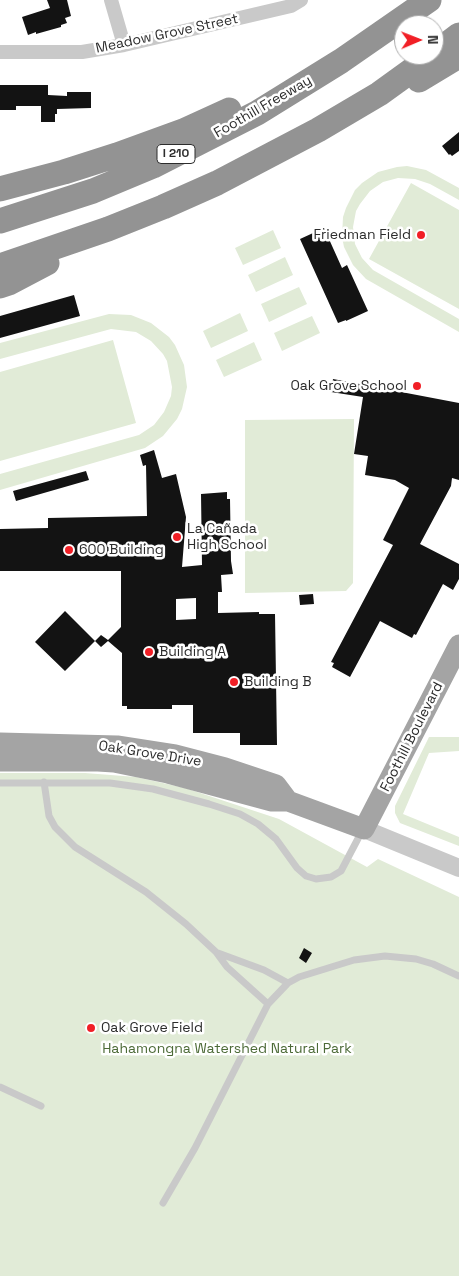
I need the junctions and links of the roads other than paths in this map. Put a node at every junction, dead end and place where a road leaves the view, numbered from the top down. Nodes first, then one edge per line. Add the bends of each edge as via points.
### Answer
1 (112, 0) edge
2 (301, 0) edge
3 (429, 0) edge
4 (459, 35) edge
5 (124, 45) junction
6 (444, 47) edge
7 (0, 52) edge
8 (459, 56) edge
9 (341, 61) junction
10 (420, 65) edge
11 (318, 130) junction
12 (0, 189) edge
13 (0, 221) edge
14 (108, 229) junction
15 (0, 266) edge
16 (0, 286) edge
17 (459, 645) edge
18 (0, 743) edge
19 (0, 761) edge
20 (44, 782) junction
21 (0, 783) edge
22 (288, 801) junction
23 (364, 829) junction
24 (459, 868) edge
25 (216, 952) junction
26 (459, 976) edge
27 (288, 983) junction
28 (268, 1004) junction
29 (0, 1087) edge
30 (41, 1106) dead end
31 (163, 1203) dead end

1 - 5 street
2 - 5 street, Meadow Grove Street via 290,6
3 - 9 highway, Foothill Freeway / I 210
4 - 6 highway
5 - 7 street, Meadow Grove Street via 82,52
8 - 11 highway via 408,86
9 - 12 highway via 275,87 183,131 99,161
9 - 13 highway, Foothill Freeway / I 210 via 257,113 153,166 92,191
10 - 11 highway
11 - 14 highway via 217,183
14 - 15 highway
14 - 16 highway
17 - 23 main road, Foothill Boulevard
18 - 22 main road, Oak Grove Drive via 100,745 175,755 276,785
19 - 22 main road, Oak Grove Drive via 114,762 272,801
20 - 21 lane
20 - 23 lane via 110,783 153,788 240,814 276,839 297,868 316,879 330,877 340,871
20 - 25 lane via 49,816 55,827 76,847 146,892
22 - 23 main road, Oak Grove Drive
23 - 24 street, Oak Grove Drive
25 - 27 lane
25 - 28 lane via 227,967
26 - 27 lane via 416,959 385,956 354,960
27 - 28 lane
28 - 31 lane via 195,1148
29 - 30 lane

